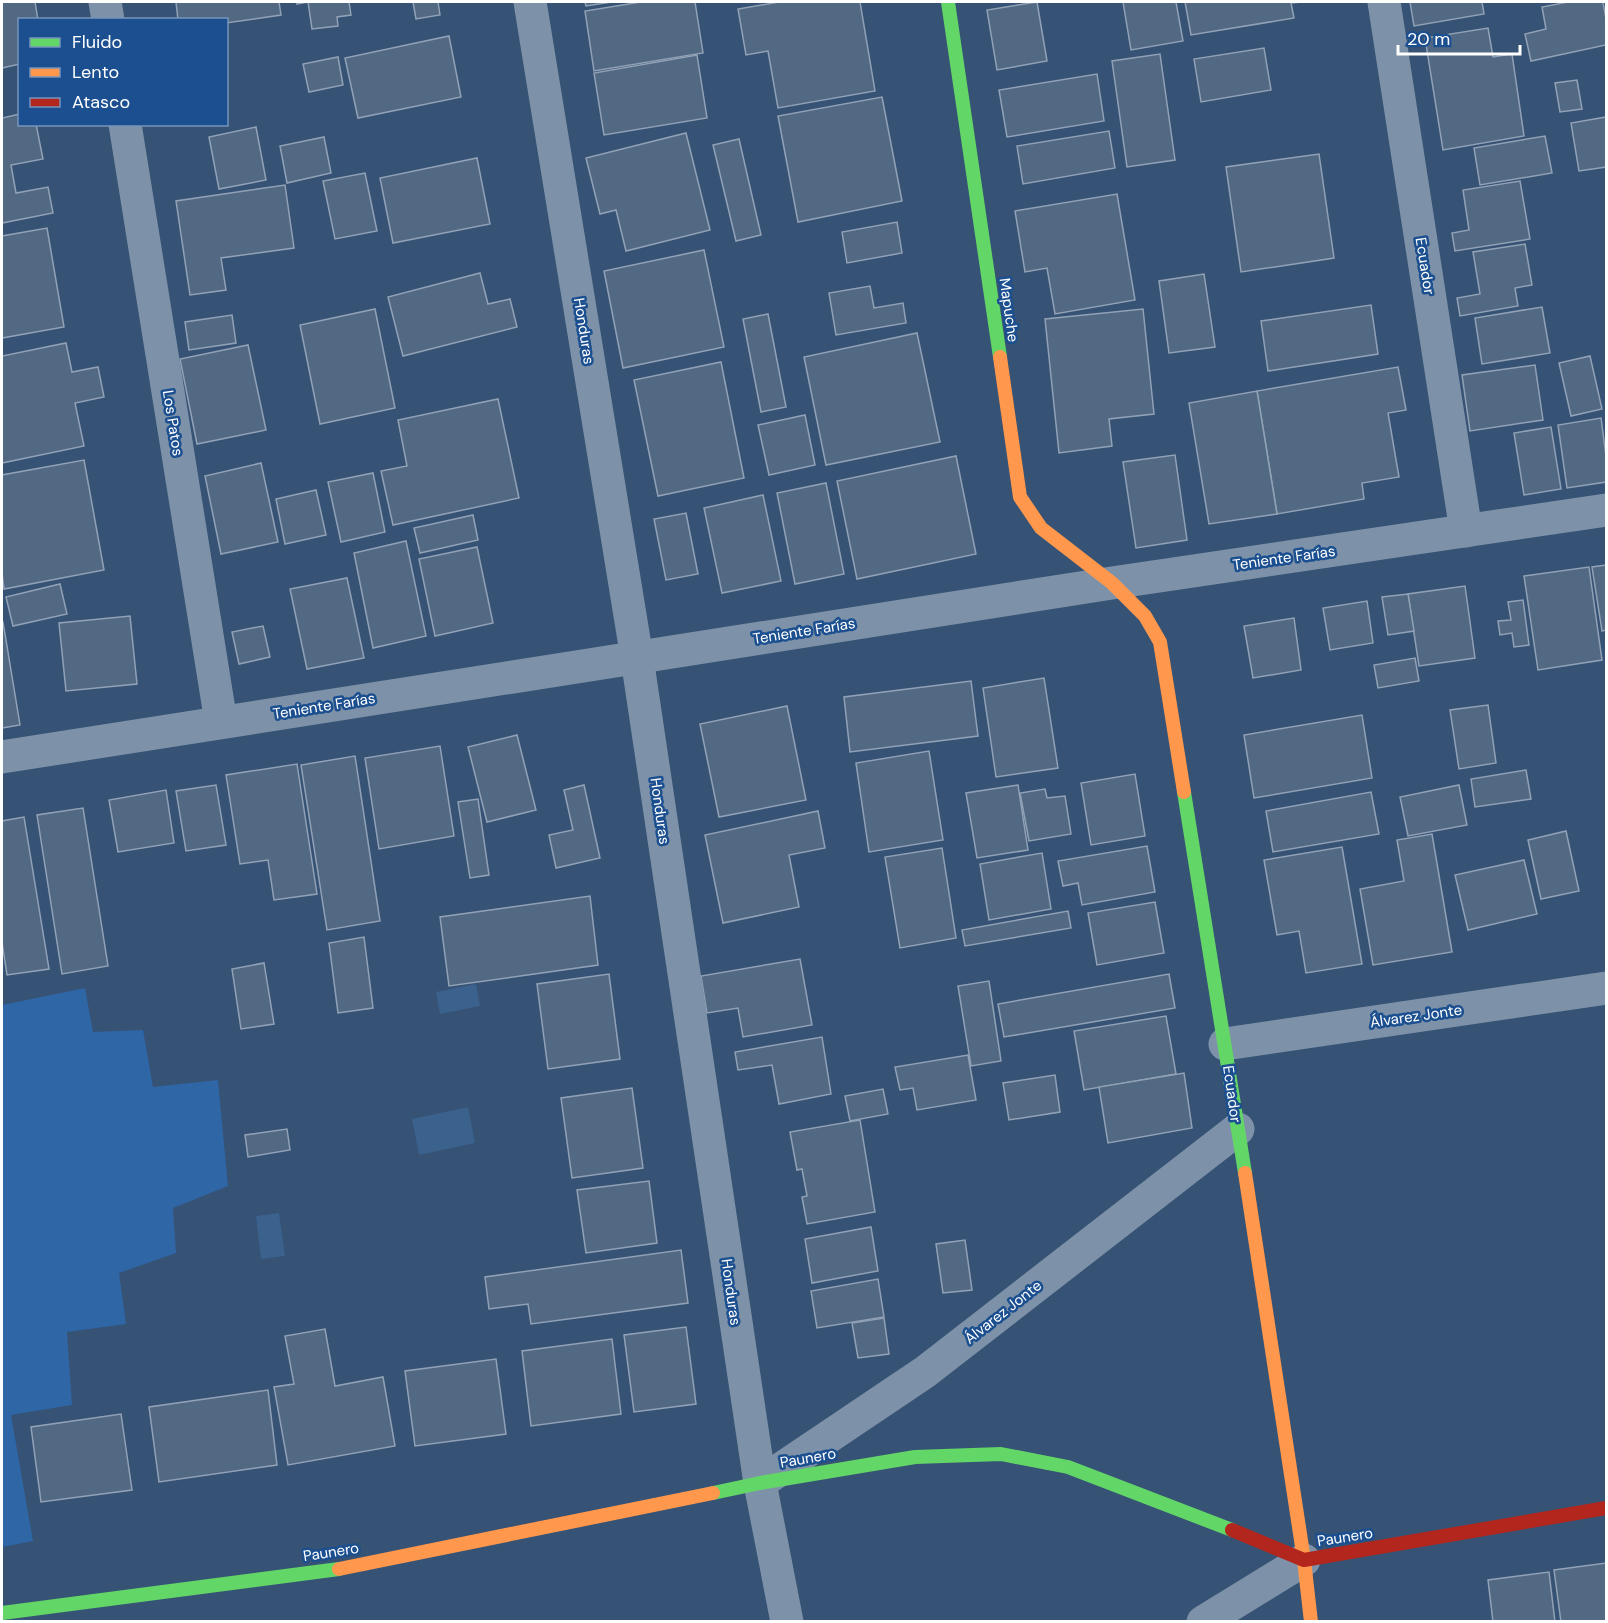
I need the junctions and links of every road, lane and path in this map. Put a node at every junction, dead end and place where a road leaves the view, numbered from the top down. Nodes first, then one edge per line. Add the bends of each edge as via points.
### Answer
1 (105, 2) edge
2 (530, 2) edge
3 (948, 2) edge
4 (1384, 2) edge
5 (108, 18) edge
6 (125, 126) edge
7 (1606, 510) edge
8 (1466, 531) junction
9 (1112, 583) junction
10 (637, 657) junction
11 (222, 722) junction
12 (2, 757) edge
13 (1606, 988) edge
14 (1225, 1044) junction
15 (1238, 1129) junction
16 (760, 1484) junction
17 (1606, 1508) edge
18 (1304, 1560) junction
19 (2, 1613) edge
20 (787, 1622) edge
21 (1203, 1622) edge
22 (1311, 1622) edge

1 - 5 street
2 - 10 street, Honduras
3 - 9 street, Mapuche via 1020,497 1041,528
4 - 8 street, Ecuador
6 - 11 street, Los Patos
7 - 8 street, Teniente Farías
8 - 9 street, Teniente Farías
9 - 10 street, Teniente Farías
9 - 14 street, Ecuador via 1145,616 1160,642
10 - 11 street, Teniente Farías
10 - 16 street, Honduras
11 - 12 street, Teniente Farías
13 - 14 street, Álvarez Jonte
14 - 15 street, Ecuador
15 - 16 street, Álvarez Jonte via 926,1372
15 - 18 street, Ecuador
16 - 18 street, Paunero via 915,1456 1001,1454 1068,1467
16 - 19 street, Paunero via 335,1570
16 - 20 street, Honduras
17 - 18 street, Paunero
18 - 21 street
18 - 22 street, Ecuador

